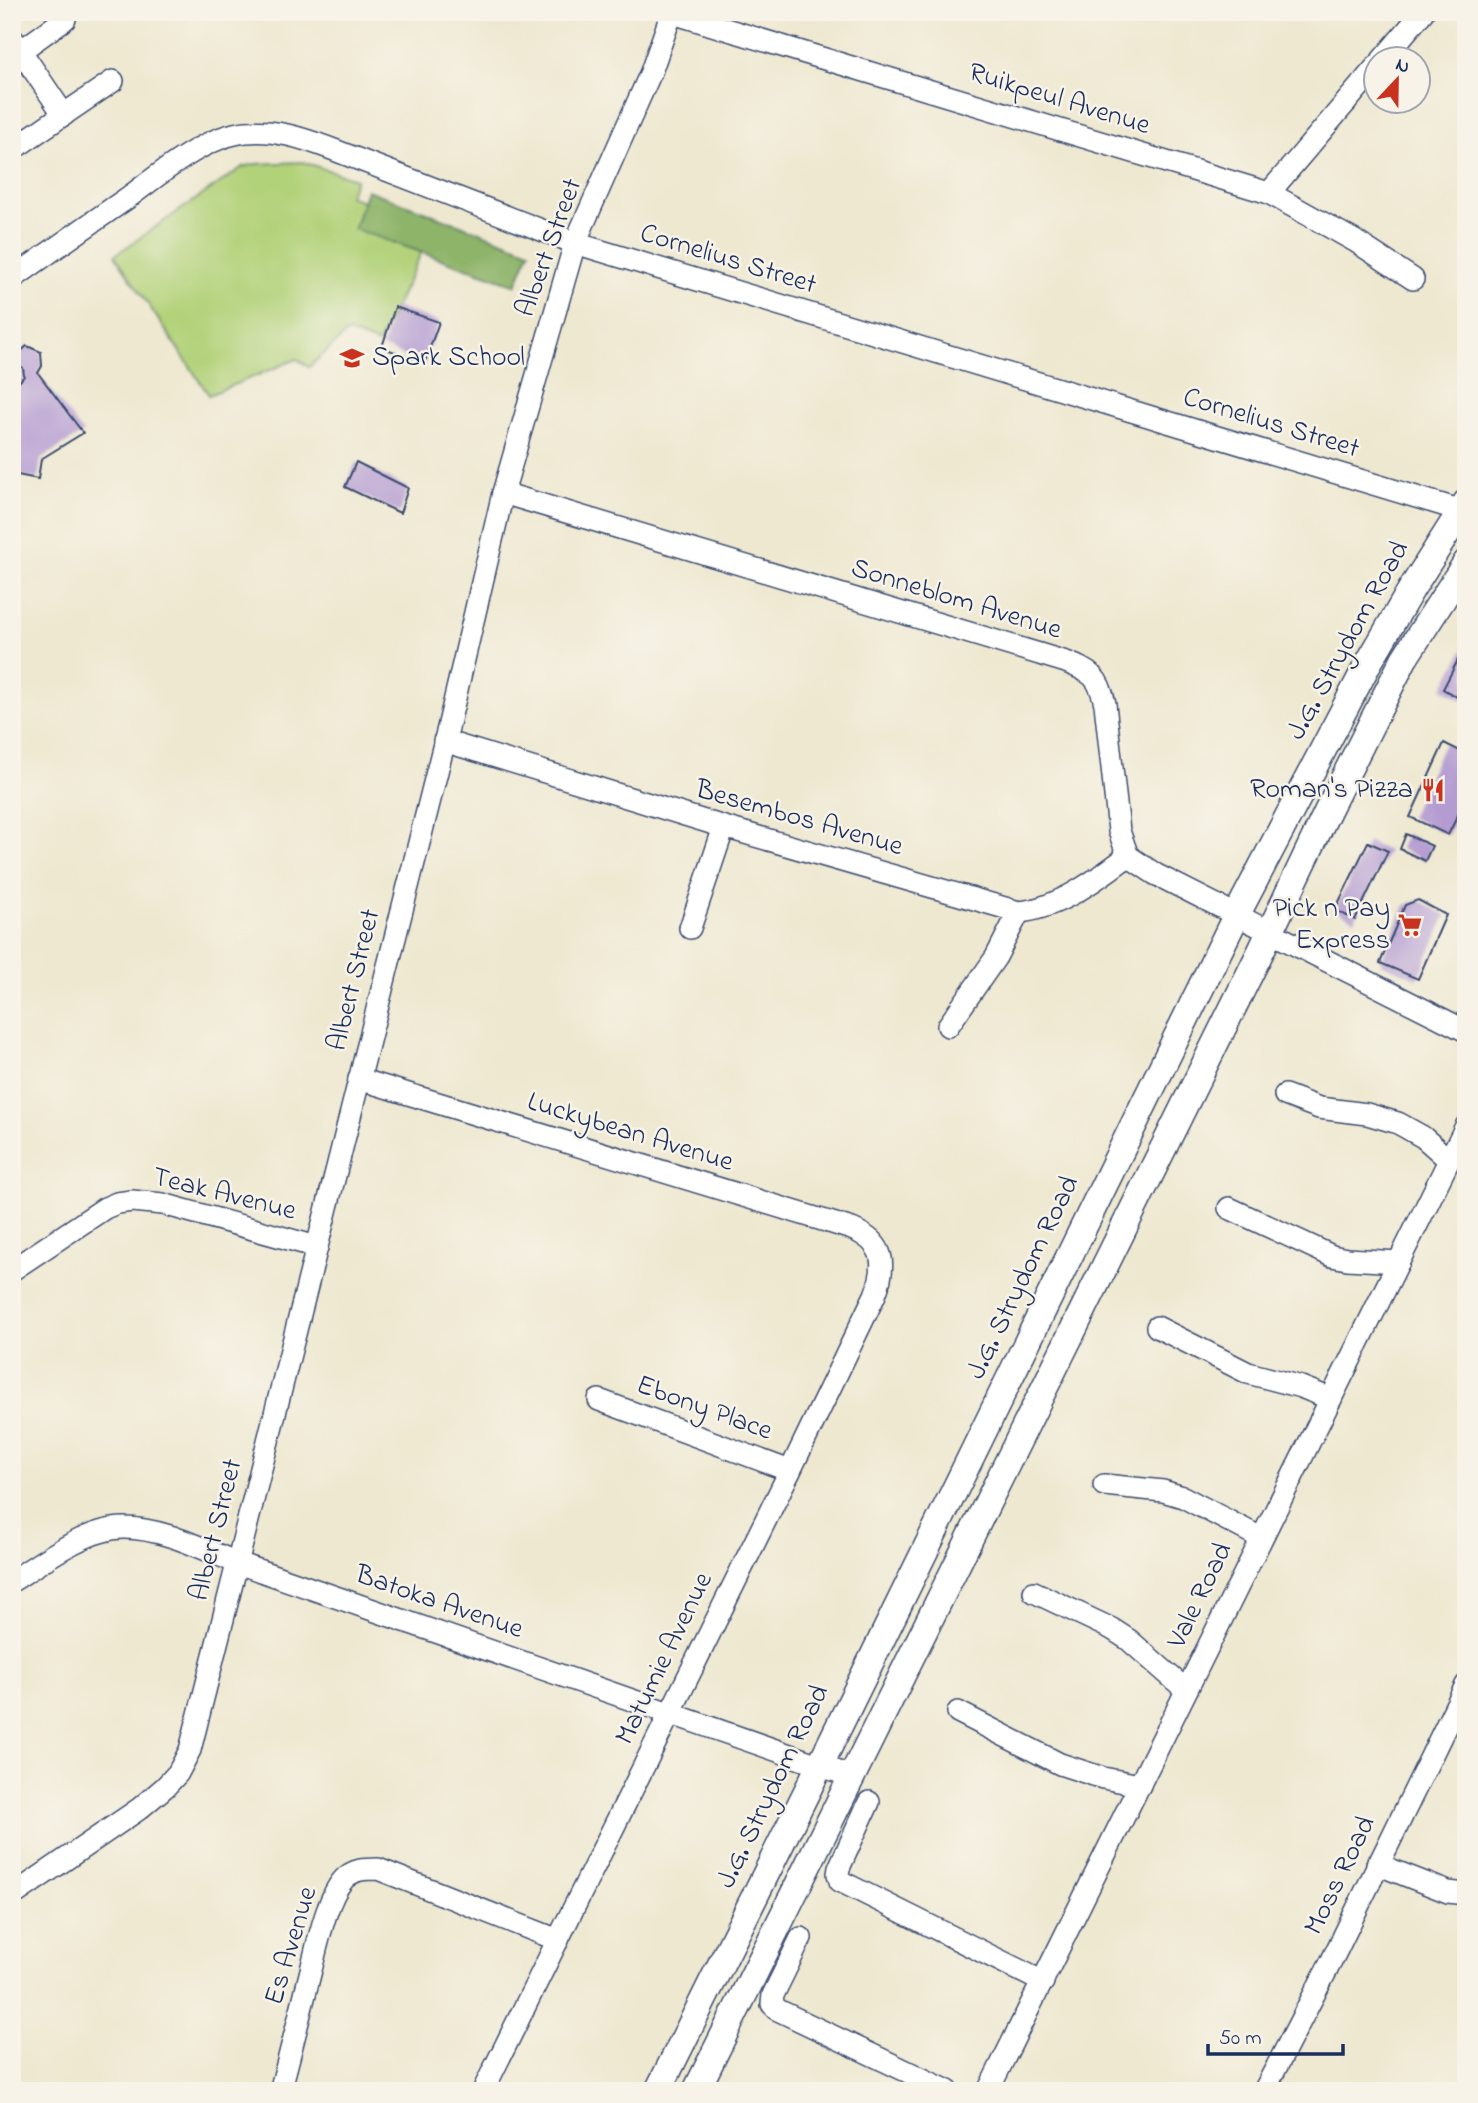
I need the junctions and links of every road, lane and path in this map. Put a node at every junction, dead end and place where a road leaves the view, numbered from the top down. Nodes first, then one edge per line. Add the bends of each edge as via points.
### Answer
1 (1423, 12) edge
2 (671, 13) edge
3 (65, 19) dead end
4 (1394, 46) edge
5 (15, 49) edge
6 (113, 81) dead end
7 (1362, 84) edge
8 (64, 115) junction
9 (19, 145) dead end
10 (1269, 193) junction
11 (575, 243) junction
12 (12, 279) edge
13 (1413, 279) dead end
14 (503, 493) junction
15 (1464, 509) edge
16 (1466, 563) edge
17 (444, 741) junction
18 (724, 827) junction
19 (1128, 856) junction
20 (1018, 912) junction
21 (1236, 916) junction
22 (690, 928) dead end
23 (1270, 933) junction
24 (948, 1026) dead end
25 (1466, 1031) edge
26 (359, 1079) junction
27 (1286, 1096) dead end
28 (1466, 1126) edge
29 (1449, 1160) junction
30 (1230, 1208) dead end
31 (317, 1247) junction
32 (879, 1250) joint
33 (1399, 1262) junction
34 (12, 1270) edge
35 (1157, 1327) dead end
36 (1331, 1399) junction
37 (599, 1401) dead end
38 (790, 1471) junction
39 (1104, 1485) dead end
40 (1261, 1538) junction
41 (238, 1563) junction
42 (12, 1581) edge
43 (1034, 1592) dead end
44 (1466, 1685) edge
45 (1186, 1690) junction
46 (958, 1712) dead end
47 (669, 1713) junction
48 (820, 1765) junction
49 (853, 1777) junction
50 (1140, 1785) junction
51 (869, 1802) dead end
52 (1377, 1864) junction
53 (1466, 1894) edge
54 (12, 1896) edge
55 (801, 1938) dead end
56 (558, 1940) junction
57 (1043, 1982) junction
58 (280, 2091) edge
59 (483, 2091) edge
60 (658, 2091) edge
61 (696, 2091) edge
62 (948, 2091) edge
63 (988, 2091) edge
64 (1264, 2091) edge

1 - 4 street
2 - 10 street, Ruikpeul Avenue
2 - 11 street, Albert Street via 651,72
3 - 5 street
5 - 8 street
6 - 8 street
7 - 10 street
8 - 9 street
10 - 13 street, Ruikpeul Avenue
11 - 12 street, Cornelius Street via 295,136 247,132 231,135 179,162
11 - 14 street, Albert Street
11 - 15 street, Cornelius Street
14 - 17 street, Albert Street
14 - 19 street, Sonneblom Avenue via 1089,672 1102,689 1119,831
15 - 21 street, J.G. Strydom Road via 1368,662
16 - 23 street, J.G. Strydom Road via 1404,659
17 - 18 street, Besembos Avenue
17 - 26 street, Albert Street
18 - 20 street, Besembos Avenue
18 - 22 street
19 - 20 street via 1095,881 1055,902
19 - 21 street
20 - 24 street via 996,957
21 - 23 street
21 - 48 street, J.G. Strydom Road
23 - 25 street
23 - 49 street, J.G. Strydom Road
26 - 31 street, Albert Street
26 - 32 street, Luckybean Avenue via 852,1229
27 - 29 street via 1319,1108 1367,1114 1398,1124 1423,1137
28 - 29 street, Vale Road
29 - 33 street, Vale Road
30 - 33 street via 1332,1256
31 - 34 street, Teak Avenue via 163,1203 132,1201 105,1208
31 - 41 street, Albert Street
32 - 38 street, Matumie Avenue via 883,1264 879,1283
33 - 36 street, Vale Road
35 - 36 street via 1257,1376
36 - 40 street, Vale Road
37 - 38 street, Ebony Place
38 - 47 street, Matumie Avenue
39 - 40 street via 1183,1497
40 - 45 street, Vale Road
41 - 42 street, Batoka Avenue via 172,1537 123,1528 70,1545
41 - 47 street, Batoka Avenue
41 - 54 street, Albert Street via 190,1749 178,1773 119,1824
43 - 45 street via 1112,1629
44 - 52 street, Moss Road
45 - 50 street, Vale Road
46 - 50 street via 1060,1765
47 - 48 street, Batoka Avenue
47 - 56 street, Matumie Avenue
48 - 49 street, Batoka Avenue
48 - 60 street, J.G. Strydom Road
49 - 61 street, J.G. Strydom Road
50 - 57 street, Vale Road
51 - 57 street via 839,1868 840,1881
52 - 53 street via 1448,1892
52 - 64 street, Moss Road
55 - 62 street via 772,2004
56 - 58 street, Es Avenue via 378,1870 352,1872 341,1881 329,1907
56 - 59 street, Matumie Avenue
57 - 63 street, Vale Road

